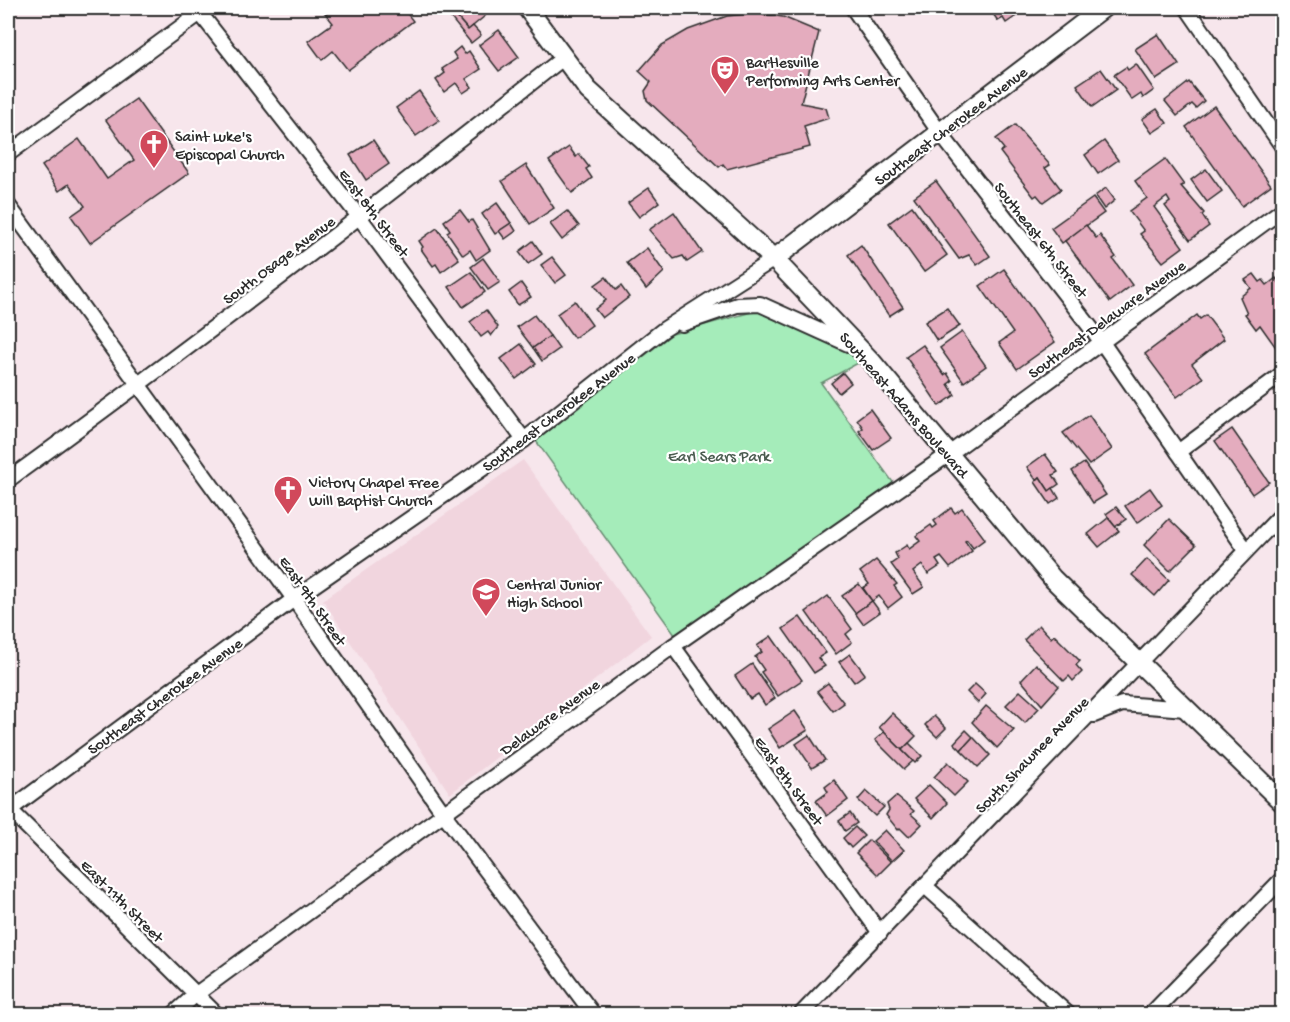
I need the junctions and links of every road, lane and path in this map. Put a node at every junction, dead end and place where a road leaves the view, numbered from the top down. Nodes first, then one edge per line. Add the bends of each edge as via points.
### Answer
1 (527, 8) edge
2 (853, 8) edge
3 (1103, 8) edge
4 (1187, 8) edge
5 (201, 9) edge
6 (563, 58) junction
7 (940, 133) junction
8 (1282, 146) edge
9 (8, 154) edge
10 (8, 205) edge
11 (1282, 210) edge
12 (360, 218) junction
13 (774, 258) junction
14 (663, 330) junction
15 (1101, 341) junction
16 (857, 348) junction
17 (1282, 374) edge
18 (139, 385) junction
19 (524, 440) junction
20 (1178, 452) junction
21 (950, 454) junction
22 (8, 480) edge
23 (1282, 514) edge
24 (1246, 550) junction
25 (294, 599) junction
26 (673, 646) junction
27 (1139, 665) junction
28 (1186, 709) junction
29 (1089, 717) junction
30 (1282, 802) edge
31 (8, 809) edge
32 (444, 814) junction
33 (1282, 879) edge
34 (925, 886) junction
35 (880, 933) junction
36 (195, 995) junction
37 (174, 1014) edge
38 (216, 1014) edge
39 (593, 1014) edge
40 (801, 1014) edge
41 (1068, 1014) edge
42 (1151, 1014) edge

1 - 6 main road, Southeast Adams Boulevard
2 - 7 street, Southeast 6th Street
3 - 7 main road, Southeast Cherokee Avenue
4 - 8 street
5 - 9 street
5 - 12 street, East 8th Street
6 - 12 street, South Osage Avenue
6 - 13 main road, Southeast Adams Boulevard via 588,90
7 - 13 main road, Southeast Cherokee Avenue
7 - 15 street, Southeast 6th Street
10 - 18 street, East 9th Street
11 - 15 street, Southeast Delaware Avenue
12 - 18 street, South Osage Avenue
12 - 19 street, East 8th Street
13 - 14 street, Southeast Cherokee Avenue
13 - 16 main road, Southeast Adams Boulevard
14 - 16 street via 737,305 760,304
14 - 19 street, Southeast Cherokee Avenue
15 - 20 street, Southeast 6th Street
15 - 21 street, Southeast Delaware Avenue
16 - 21 main road, Southeast Adams Boulevard
17 - 20 street
18 - 22 street, South Osage Avenue
18 - 25 street, East 9th Street
19 - 25 street, Southeast Cherokee Avenue
20 - 24 street, Southeast 6th Street
21 - 26 street, Delaware Avenue
21 - 27 main road, Southeast Adams Boulevard via 1053,579
23 - 24 street, South Shawnee Avenue
24 - 27 street, South Shawnee Avenue
25 - 31 street, Southeast Cherokee Avenue
25 - 32 street, East 9th Street
26 - 32 street, Delaware Avenue
26 - 35 street, East 8th Street
27 - 28 main road, Southeast Adams Boulevard
27 - 29 street, South Shawnee Avenue
28 - 29 street via 1122,704
28 - 30 main road, Southeast Adams Boulevard
29 - 34 street, South Shawnee Avenue
31 - 36 street, East 11th Street
32 - 36 street, Delaware Avenue
32 - 39 street, East 9th Street
33 - 42 street
34 - 35 street, South Shawnee Avenue
34 - 41 street
35 - 40 street, South Shawnee Avenue
36 - 37 street, Delaware Avenue
36 - 38 street, East 11th Street

